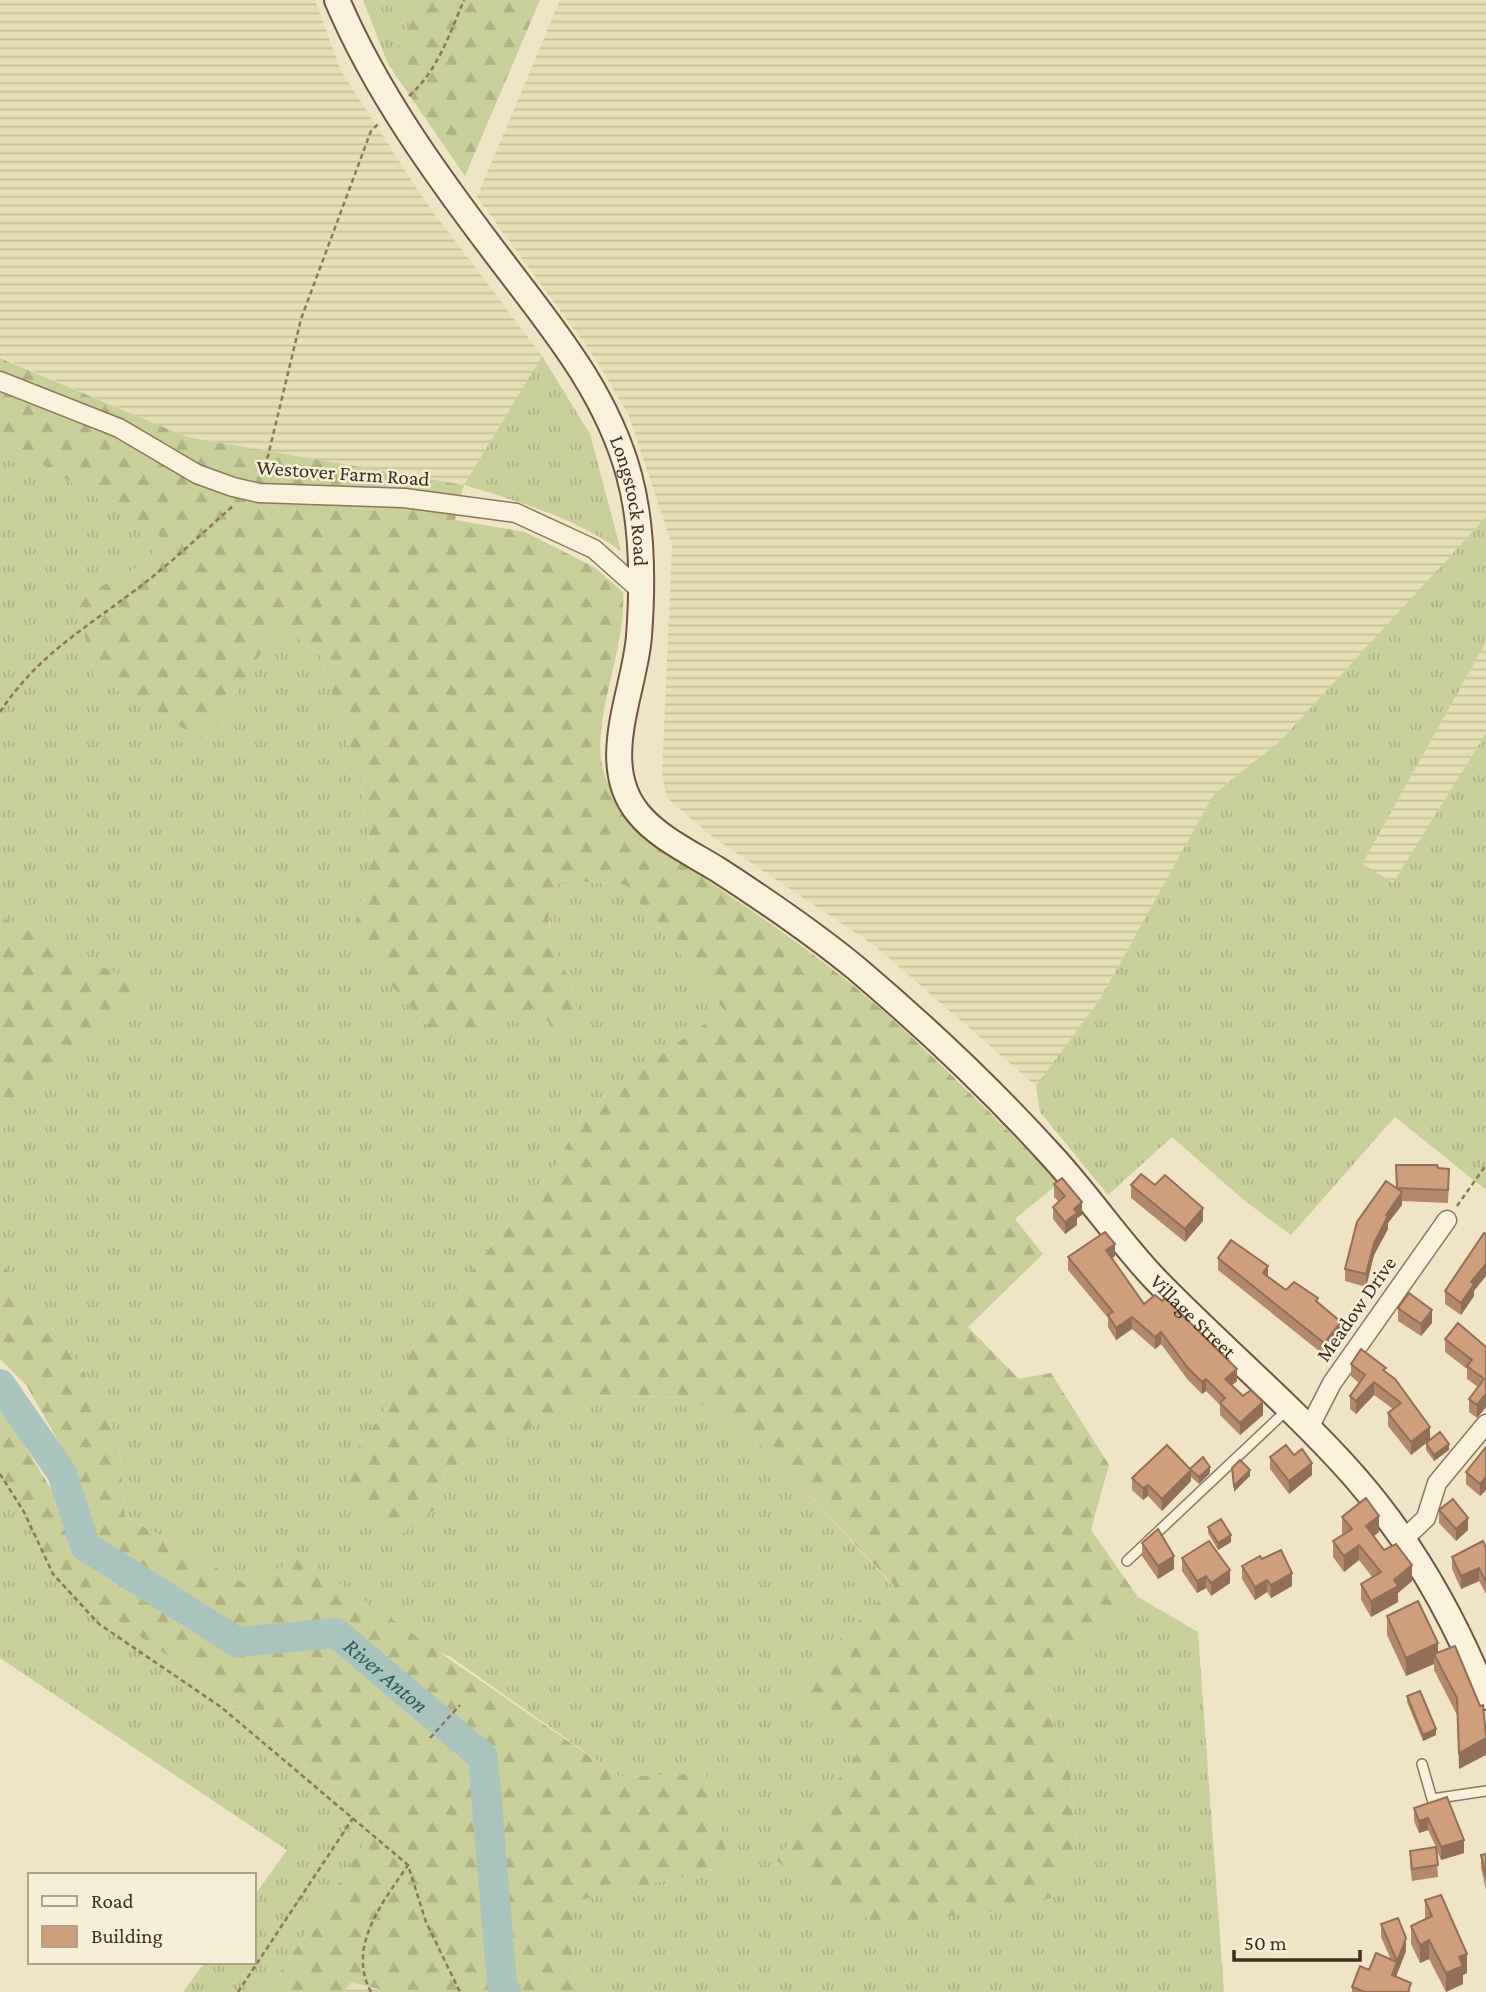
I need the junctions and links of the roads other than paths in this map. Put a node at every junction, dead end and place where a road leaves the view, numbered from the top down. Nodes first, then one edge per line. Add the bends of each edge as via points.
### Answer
1 (337, 0) edge
2 (0, 381) edge
3 (640, 590) junction
4 (856, 969) joint
5 (1447, 1220) road end
6 (1288, 1408) junction
7 (1486, 1424) edge
8 (1309, 1428) junction
9 (1403, 1540) junction
10 (1128, 1561) dead end
11 (1486, 1697) edge
12 (1422, 1764) dead end
13 (1486, 1791) edge

1 - 3 street, Longstock Road via 361,50 429,161 575,360 606,412 635,499
2 - 3 street, Westover Farm Road via 119,428 197,474 233,487 260,493 404,498 516,513 594,549
3 - 4 street, Longstock Road via 639,641 619,752 630,801 654,828 810,932
4 - 6 street, Village Street via 1033,1136 1151,1274
5 - 8 street, Meadow Drive via 1332,1383
6 - 8 street, Village Street
6 - 10 lane
7 - 9 street via 1437,1483 1426,1518
8 - 9 street, Village Street via 1355,1477
9 - 11 street, Village Street via 1442,1601
12 - 13 lane via 1428,1793 1436,1800

